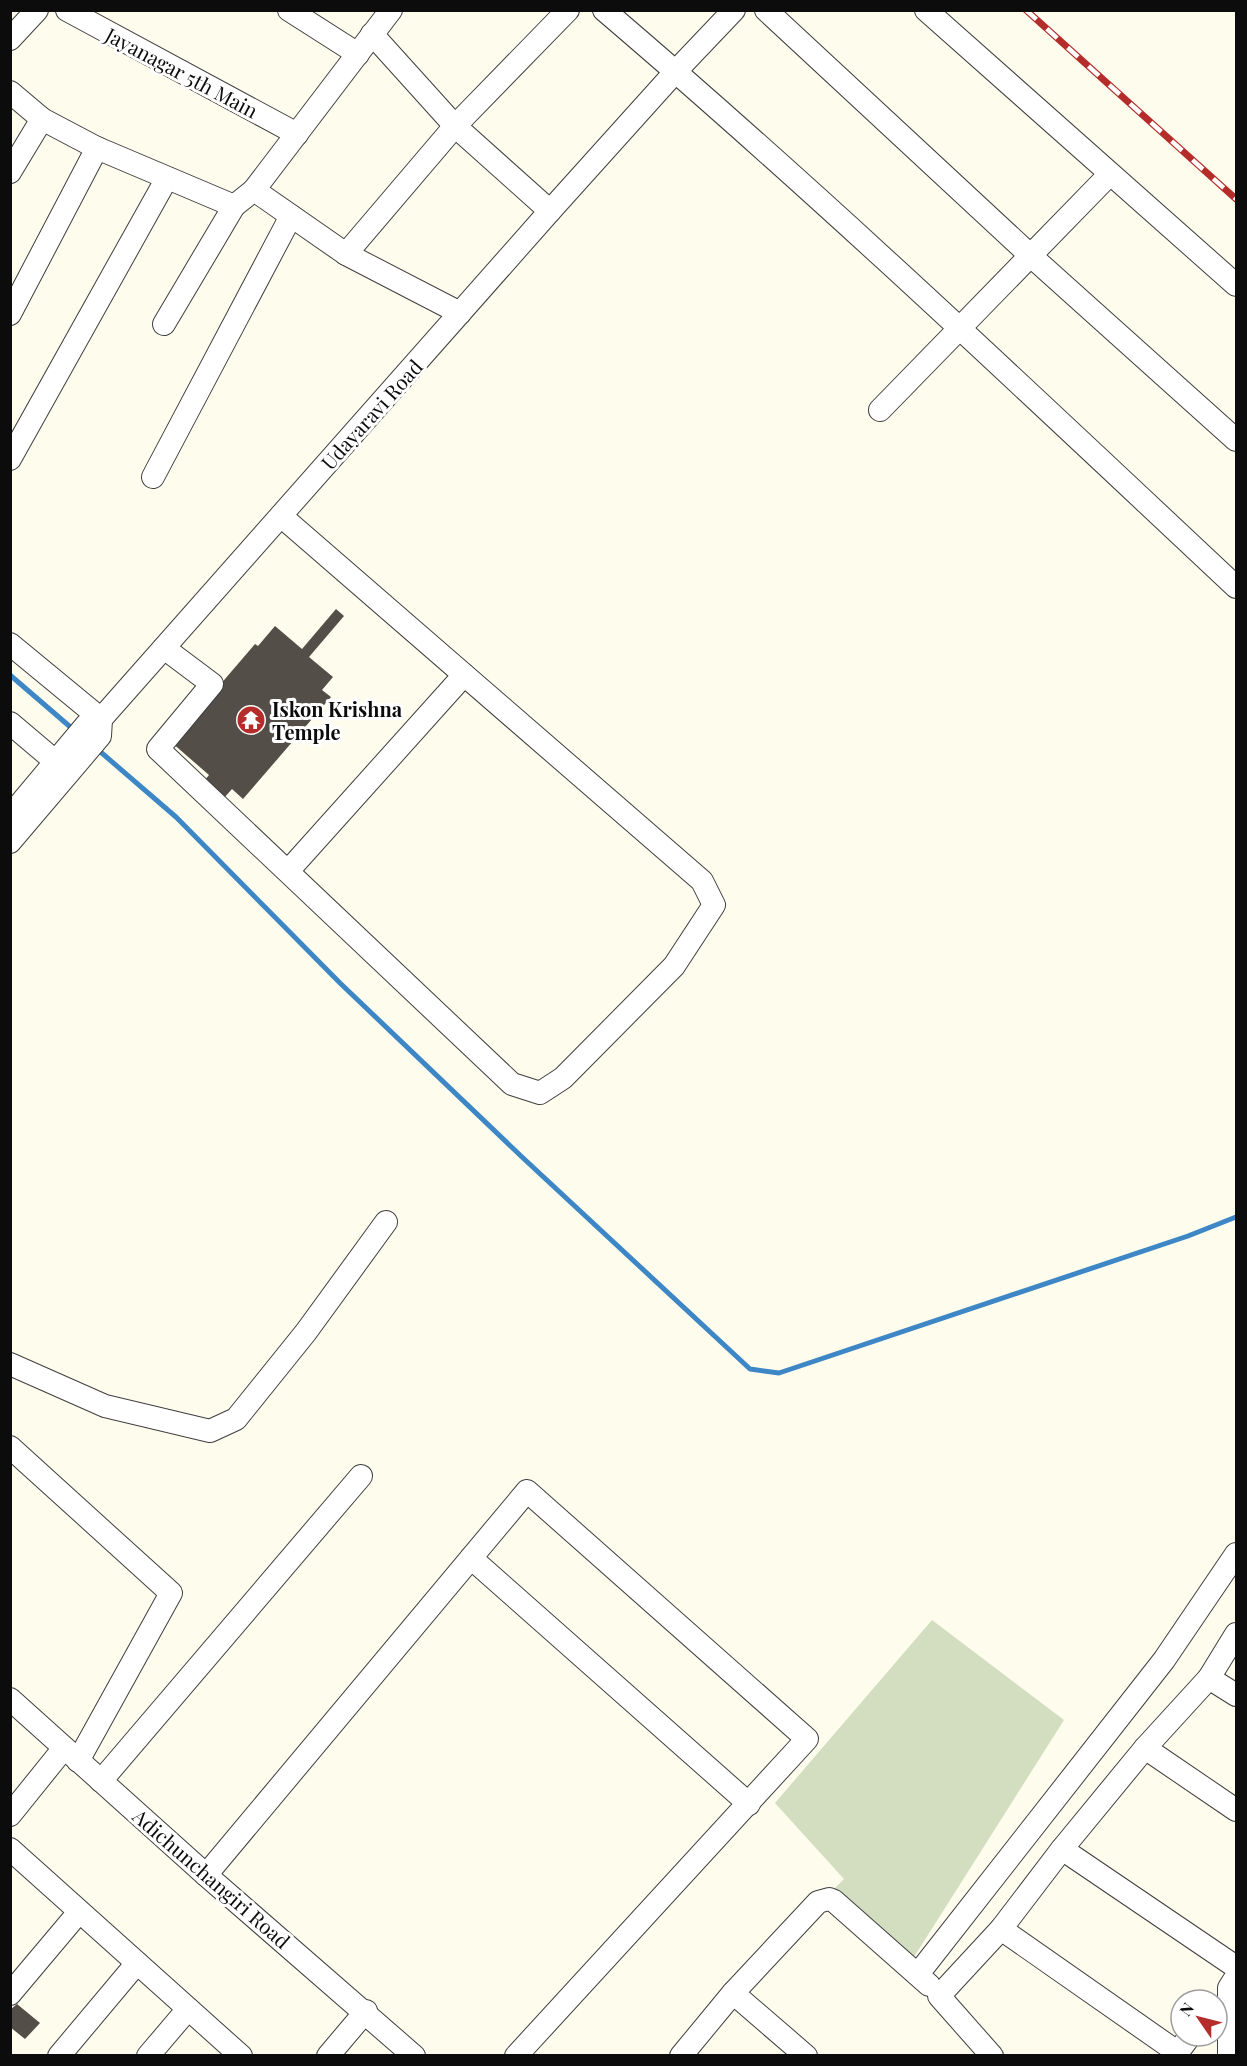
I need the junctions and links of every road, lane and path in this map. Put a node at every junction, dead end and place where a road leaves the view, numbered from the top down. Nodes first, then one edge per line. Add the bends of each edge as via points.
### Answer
1 (37, 10) edge
2 (67, 10) edge
3 (290, 10) edge
4 (391, 10) edge
5 (568, 10) edge
6 (604, 10) edge
7 (734, 10) edge
8 (766, 10) edge
9 (926, 10) edge
10 (372, 34) junction
11 (10, 39) edge
12 (358, 54) junction
13 (675, 71) junction
14 (10, 92) edge
15 (42, 119) junction
16 (455, 126) junction
17 (297, 134) junction
18 (97, 148) junction
19 (10, 172) edge
20 (1109, 175) junction
21 (167, 178) junction
22 (254, 190) junction
23 (234, 206) junction
24 (550, 211) junction
25 (291, 216) junction
26 (346, 254) junction
27 (1031, 256) junction
28 (1236, 285) edge
29 (10, 314) edge
30 (460, 314) junction
31 (164, 324) dead end
32 (961, 329) junction
33 (880, 410) dead end
34 (1236, 440) edge
35 (10, 459) edge
36 (153, 477) dead end
37 (281, 516) junction
38 (1236, 587) edge
39 (10, 644) edge
40 (164, 648) junction
41 (464, 675) junction
42 (10, 723) edge
43 (96, 727) junction
44 (62, 763) junction
45 (10, 816) edge
46 (10, 842) edge
47 (289, 870) junction
48 (386, 1222) dead end
49 (10, 1364) edge
50 (10, 1447) edge
51 (361, 1476) dead end
52 (1236, 1554) edge
53 (471, 1558) junction
54 (1236, 1634) edge
55 (1209, 1678) junction
56 (1236, 1695) edge
57 (10, 1699) edge
58 (1145, 1748) junction
59 (71, 1754) junction
60 (101, 1781) junction
61 (749, 1804) junction
62 (1236, 1810) edge
63 (10, 1815) edge
64 (1062, 1848) junction
65 (10, 1849) edge
66 (206, 1875) junction
67 (79, 1912) junction
68 (1002, 1929) junction
69 (137, 1963) junction
70 (918, 1974) junction
71 (1230, 1984) edge
72 (733, 1993) junction
73 (10, 1994) edge
74 (939, 1996) junction
75 (188, 2009) junction
76 (366, 2011) junction
77 (1169, 2040) edge
78 (226, 2051) edge
79 (59, 2055) edge
80 (148, 2055) edge
81 (328, 2055) edge
82 (414, 2055) edge
83 (516, 2055) edge
84 (681, 2055) edge
85 (806, 2055) edge
86 (992, 2055) edge
87 (1229, 2055) edge

1 - 11 street
2 - 17 street, Jayanagar 5th Main
3 - 12 street
4 - 10 street
5 - 16 street
6 - 13 street
7 - 13 street, Udayaravi Road
8 - 27 street
9 - 20 street
10 - 12 street
10 - 16 street
12 - 17 street
13 - 24 street, Udayaravi Road
13 - 32 street
14 - 15 street
15 - 18 street
15 - 19 street
16 - 24 street
16 - 26 street
17 - 22 street
18 - 21 street
18 - 29 street
20 - 27 street
20 - 28 street
21 - 23 street
21 - 35 street
22 - 23 street
22 - 25 street
23 - 31 street
24 - 30 street, Udayaravi Road
25 - 26 street
25 - 36 street
26 - 30 street
27 - 32 street
27 - 34 street
30 - 37 street, Udayaravi Road
32 - 33 street
32 - 38 street
37 - 40 street, Udayaravi Road
37 - 41 street
39 - 43 street
40 - 43 street, Udayaravi Road
40 - 47 street via 212,684 158,749
41 - 47 street
41 - 47 street via 702,881 714,905 674,966 563,1078 540,1094 512,1084
42 - 44 street
43 - 44 street, Udayaravi Road
44 - 45 street, Udayaravi Road
44 - 46 street
48 - 49 street via 236,1419 210,1431 105,1406
50 - 59 street via 171,1593
51 - 60 street
52 - 70 street via 1164,1660
53 - 61 street
53 - 61 street via 527,1491 807,1739
53 - 66 street
54 - 55 street
55 - 56 street
55 - 58 street
57 - 59 street, Adichunchangiri Road
58 - 62 street
58 - 64 street
59 - 60 street, Adichunchangiri Road
59 - 63 street
60 - 66 street, Adichunchangiri Road
61 - 83 street
64 - 68 street
64 - 71 street
65 - 67 street
66 - 76 street, Adichunchangiri Road
67 - 69 street
67 - 73 street
68 - 74 street
68 - 77 street
69 - 75 street
69 - 79 street
70 - 72 street via 829,1899 819,1902
70 - 74 street
71 - 87 street
72 - 84 street
72 - 85 street
74 - 86 street
75 - 78 street
75 - 80 street
76 - 81 street
76 - 82 street, Adichunchangiri Road

